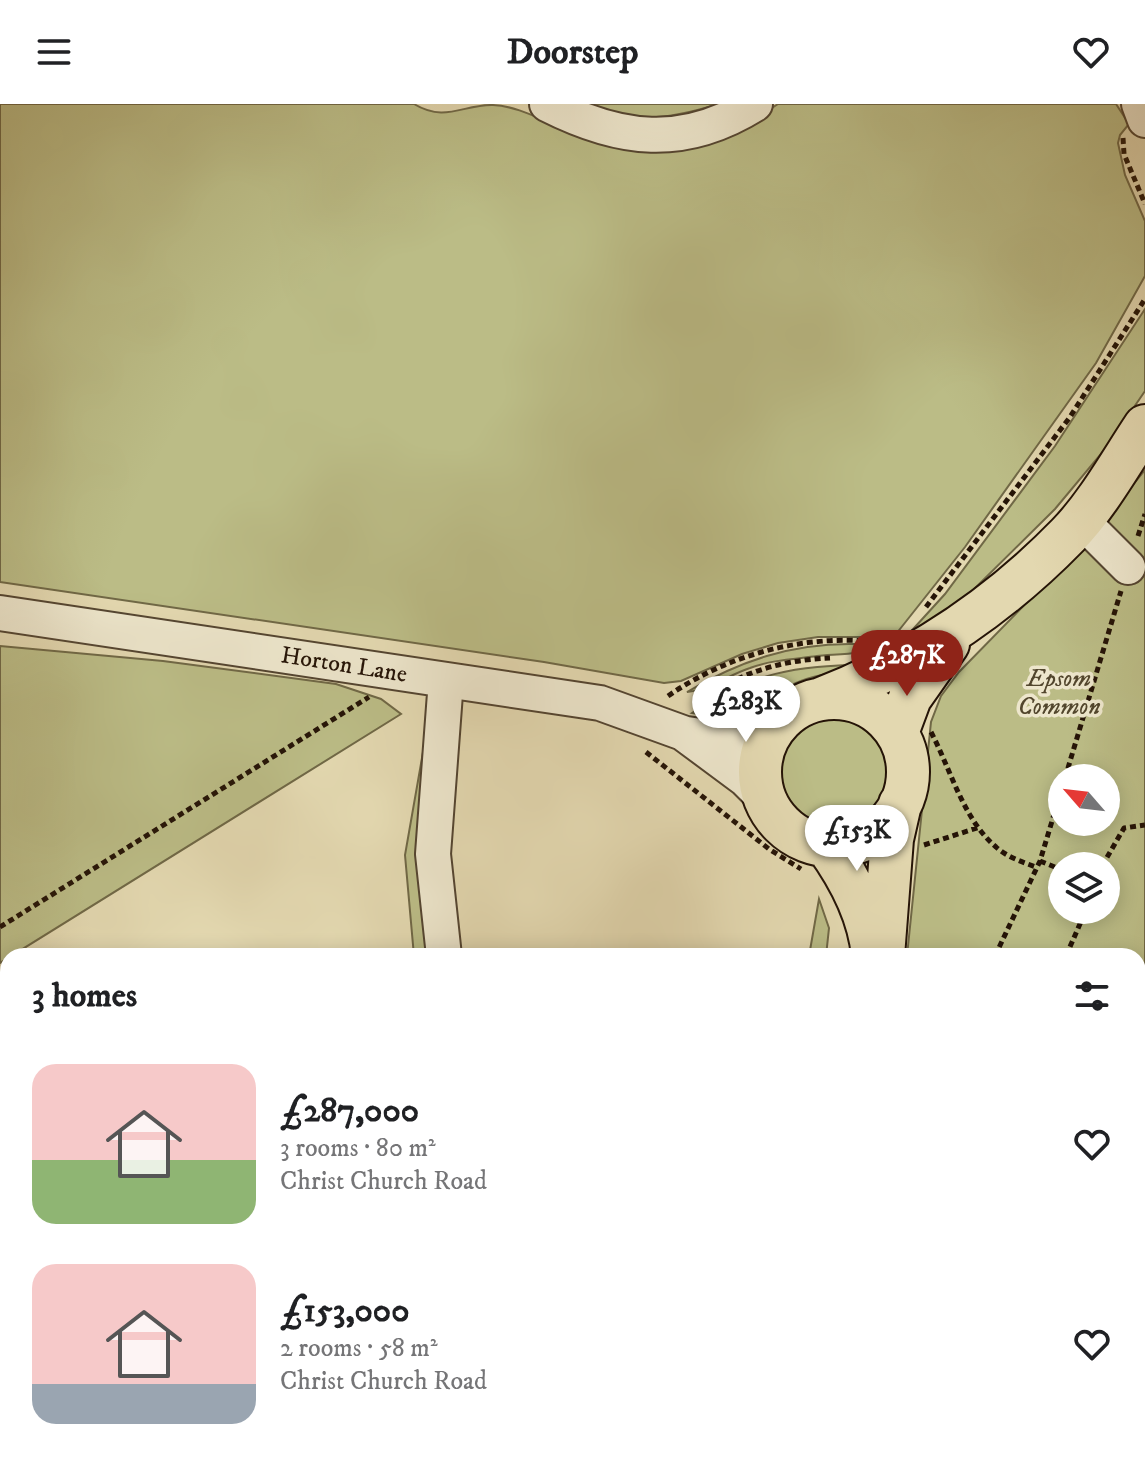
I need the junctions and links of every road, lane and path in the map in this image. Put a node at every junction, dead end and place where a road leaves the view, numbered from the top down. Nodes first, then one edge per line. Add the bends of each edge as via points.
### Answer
1 (547, 104) edge
2 (755, 104) edge
3 (1139, 104) edge
4 (1145, 119) edge
5 (1145, 204) edge
6 (1145, 299) edge
7 (1145, 426) edge
8 (1145, 514) edge
9 (1080, 519) junction
10 (1128, 567) junction
11 (0, 613) edge
12 (922, 613) dead end
13 (962, 628) junction
14 (879, 643) dead end
15 (404, 674) junction
16 (446, 680) junction
17 (668, 696) dead end
18 (820, 699) junction
19 (618, 708) junction
20 (683, 733) junction
21 (897, 733) junction
22 (772, 734) junction
23 (1069, 764) edge
24 (767, 801) junction
25 (900, 804) junction
26 (1145, 825) edge
27 (1048, 834) edge
28 (1110, 852) edge
29 (815, 858) junction
30 (1040, 861) junction
31 (1048, 864) edge
32 (1080, 924) edge
33 (0, 927) edge
34 (443, 948) edge
35 (872, 948) edge
36 (884, 948) edge
37 (999, 948) edge
38 (1069, 948) edge

1 - 2 street via 608,129 656,136 708,126
3 - 4 street
4 - 5 path via 1124,135 1122,145
6 - 12 path via 1070,417
7 - 9 main road
8 - 10 path
9 - 10 street
9 - 13 main road via 1070,534
10 - 23 path
11 - 15 street, Horton Lane
13 - 18 main road via 884,672
13 - 21 main road via 913,692
14 - 17 path via 830,640 755,653
15 - 16 street, Horton Lane
15 - 33 path
16 - 19 street, Horton Lane
16 - 34 street via 433,854
18 - 21 main road via 865,705
18 - 22 main road via 792,712
19 - 20 street, Horton Lane
19 - 29 path via 619,728 627,738 769,849
20 - 22 street, Horton Lane via 727,740
20 - 24 street, Horton Lane
21 - 25 main road via 908,769
22 - 24 main road via 761,768
24 - 29 main road
25 - 29 main road via 871,835
25 - 36 main road
26 - 28 path via 1124,828
27 - 30 path
29 - 35 main road via 844,870 861,904
30 - 31 path
30 - 37 path
32 - 38 path

